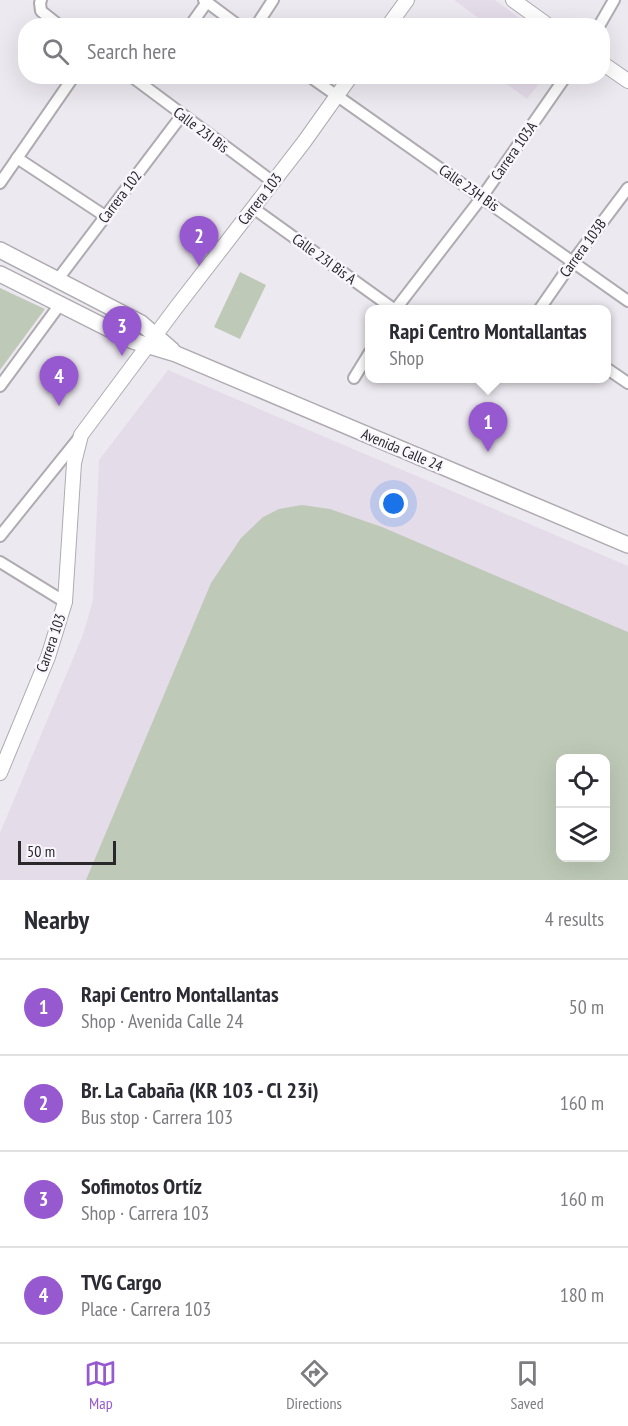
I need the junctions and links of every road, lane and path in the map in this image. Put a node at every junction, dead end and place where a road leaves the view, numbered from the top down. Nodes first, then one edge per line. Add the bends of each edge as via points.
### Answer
1 (273, 0) edge
2 (407, 0) edge
3 (513, 0) edge
4 (614, 0) edge
5 (206, 1) edge
6 (41, 5) edge
7 (53, 18) edge
8 (195, 18) edge
9 (228, 18) edge
10 (261, 18) edge
11 (394, 18) edge
12 (538, 18) edge
13 (604, 18) edge
14 (610, 68) edge
15 (628, 81) edge
16 (68, 84) edge
17 (140, 84) edge
18 (146, 84) edge
19 (320, 84) edge
20 (345, 84) edge
21 (560, 84) edge
22 (144, 87) junction
23 (337, 96) junction
24 (182, 115) junction
25 (17, 158) junction
26 (0, 183) edge
27 (273, 183) junction
28 (628, 188) edge
29 (482, 197) junction
30 (253, 208) junction
31 (105, 216) junction
32 (0, 250) edge
33 (573, 261) junction
34 (0, 273) edge
35 (58, 279) junction
36 (628, 301) edge
37 (61, 303) junction
38 (389, 305) edge
39 (398, 305) edge
40 (542, 305) edge
41 (152, 340) junction
42 (365, 359) edge
43 (611, 371) edge
44 (354, 378) dead end
45 (628, 383) edge
46 (0, 386) edge
47 (81, 435) junction
48 (0, 536) edge
49 (628, 545) edge
50 (0, 562) edge
51 (65, 602) junction
52 (0, 773) edge

1 - 10 street
2 - 11 street
3 - 12 street
4 - 13 street
5 - 8 street
5 - 9 street
6 - 7 street
14 - 15 street
16 - 25 street
17 - 22 street, Calle 23I Bis
18 - 22 street
19 - 23 street, Calle 23H Bis
20 - 23 street, Carrera 103
21 - 29 street, Carrera 103A
22 - 24 street, Calle 23I Bis
23 - 27 street, Carrera 103
23 - 29 street, Calle 23H Bis
24 - 27 street, Calle 23I Bis
24 - 31 street, Carrera 102
25 - 26 street
25 - 31 street
27 - 30 street, Carrera 103
28 - 33 street, Carrera 103B
29 - 33 street, Calle 23H Bis
29 - 39 street, Carrera 103A
30 - 38 street, Calle 23I Bis A
30 - 41 street, Carrera 103
31 - 35 street, Carrera 102
32 - 35 main road, Avenida Calle 24
33 - 36 street, Calle 23H Bis
33 - 40 street, Carrera 103B
34 - 37 main road, Avenida Calle 24
35 - 41 main road, Avenida Calle 24 via 141,323
37 - 41 main road, Avenida Calle 24 via 133,341
37 - 46 street
41 - 47 street, Carrera 103
41 - 49 main road, Avenida Calle 24 via 176,354
42 - 44 street
43 - 45 street
47 - 48 street, Carrera 103
47 - 51 street, Carrera 103 via 74,463
50 - 51 street
51 - 52 street, Carrera 103 via 48,657

